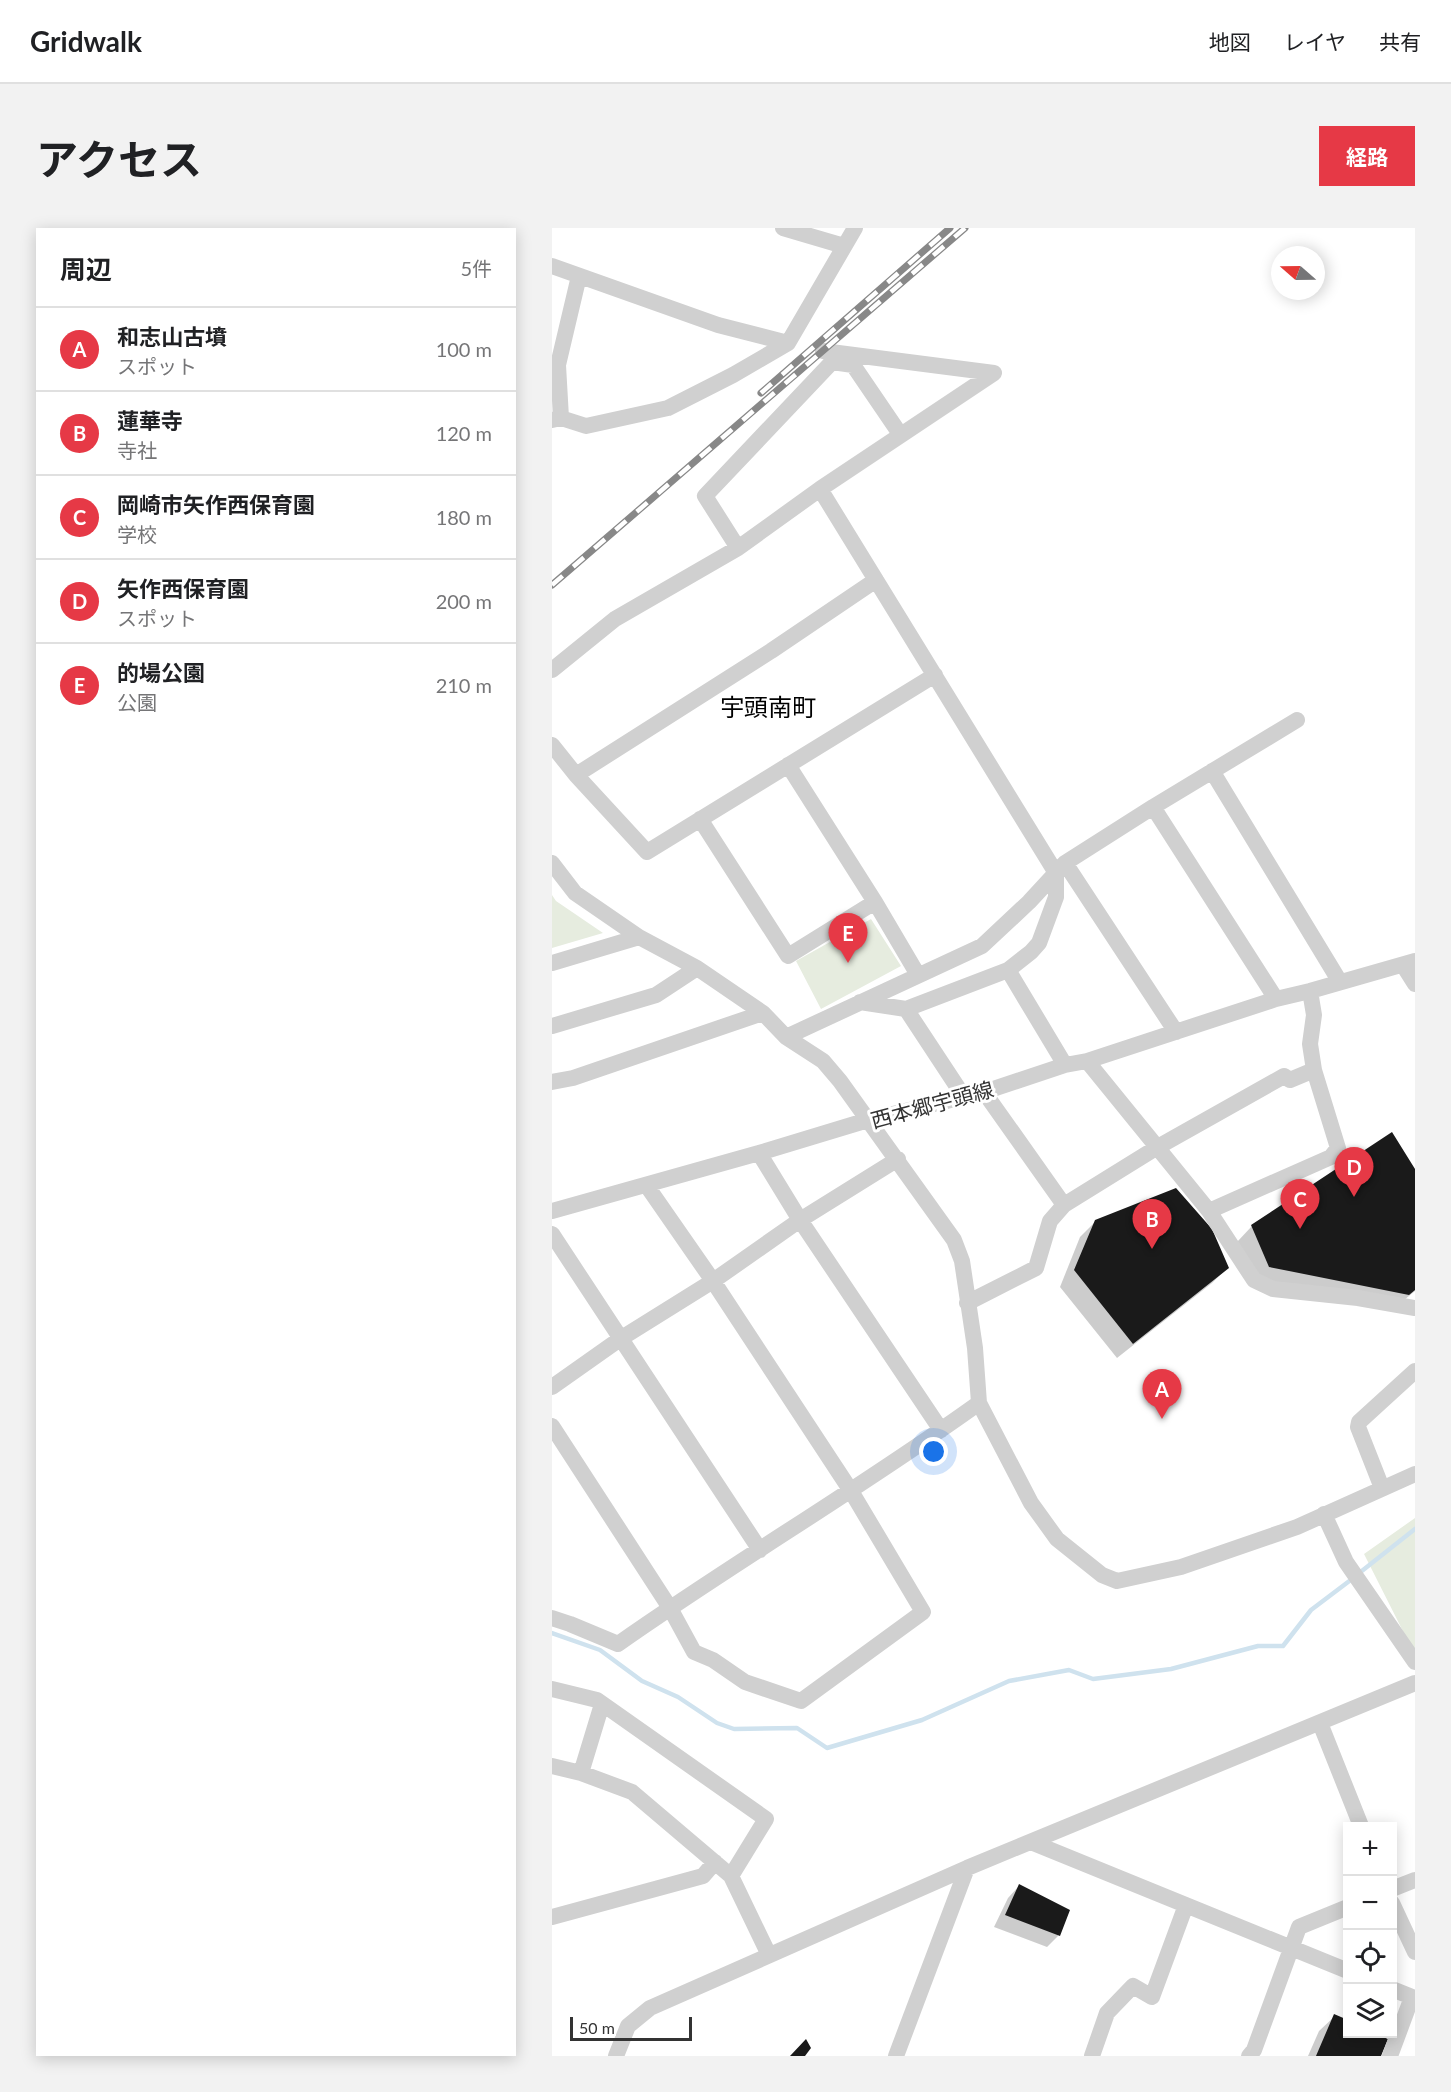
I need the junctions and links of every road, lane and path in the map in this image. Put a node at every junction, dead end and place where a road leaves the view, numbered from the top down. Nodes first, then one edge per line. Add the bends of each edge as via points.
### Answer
1 (783, 228) edge
2 (855, 228) edge
3 (844, 246) junction
4 (552, 266) edge
5 (579, 276) junction
6 (788, 343) junction
7 (823, 351) dead end
8 (556, 419) edge
9 (900, 434) junction
10 (820, 489) junction
11 (738, 548) junction
12 (876, 580) junction
13 (552, 670) edge
14 (935, 675) junction
15 (1297, 720) dead end
16 (552, 745) edge
17 (789, 765) junction
18 (1212, 771) junction
19 (576, 775) junction
20 (1153, 807) junction
21 (700, 819) junction
22 (552, 863) edge
23 (1061, 868) junction
24 (875, 902) junction
25 (639, 937) junction
26 (552, 963) edge
27 (1409, 963) edge
28 (696, 968) junction
29 (1008, 969) junction
30 (918, 975) junction
31 (1340, 982) junction
32 (1415, 984) edge
33 (1310, 991) junction
34 (1276, 999) junction
35 (859, 1002) junction
36 (906, 1009) junction
37 (763, 1013) junction
38 (552, 1026) edge
39 (1176, 1032) junction
40 (786, 1036) junction
41 (1087, 1061) junction
42 (1065, 1065) junction
43 (1314, 1070) junction
44 (552, 1082) edge
45 (984, 1092) junction
46 (964, 1097) junction
47 (868, 1120) junction
48 (1156, 1148) junction
49 (759, 1153) junction
50 (898, 1159) junction
51 (647, 1186) junction
52 (1064, 1205) junction
53 (552, 1211) edge
54 (1209, 1211) junction
55 (800, 1220) junction
56 (552, 1234) edge
57 (713, 1281) junction
58 (967, 1303) junction
59 (1415, 1308) edge
60 (620, 1339) junction
61 (1415, 1371) edge
62 (552, 1387) edge
63 (979, 1403) junction
64 (552, 1426) edge
65 (941, 1430) junction
66 (1415, 1474) edge
67 (1382, 1488) junction
68 (851, 1491) junction
69 (1324, 1514) junction
70 (760, 1550) junction
71 (670, 1608) junction
72 (552, 1618) edge
73 (1415, 1662) edge
74 (1415, 1683) edge
75 (552, 1689) edge
76 (602, 1704) junction
77 (1320, 1723) junction
78 (552, 1766) edge
79 (581, 1773) junction
80 (1359, 1822) edge
81 (1031, 1842) junction
82 (715, 1862) junction
83 (967, 1868) junction
84 (730, 1876) junction
85 (1415, 1880) edge
86 (1397, 1887) edge
87 (1186, 1905) junction
88 (1343, 1909) edge
89 (1397, 1913) edge
90 (552, 1917) edge
91 (1292, 1949) junction
92 (1415, 1952) edge
93 (770, 1955) junction
94 (1343, 1969) edge
95 (1397, 1991) edge
96 (1414, 1996) edge
97 (616, 2056) edge
98 (896, 2056) edge
99 (1092, 2056) edge
100 (1249, 2056) edge
101 (1390, 2056) edge

1 - 3 street
2 - 3 street
3 - 6 street
4 - 5 street
5 - 6 street via 718,326
5 - 8 street via 558,365
6 - 8 street via 668,408 586,426
7 - 9 street via 994,373
9 - 10 street
9 - 11 street via 853,365 832,362 705,496
10 - 11 street
10 - 12 street
11 - 13 street via 615,619
12 - 14 street
12 - 19 street
14 - 17 street
14 - 23 street
15 - 18 street
16 - 19 street
17 - 21 street
17 - 24 street
18 - 20 street
18 - 31 street
19 - 21 street via 647,852
20 - 23 street
20 - 34 street
21 - 24 street via 788,956
22 - 25 street via 574,892
23 - 29 street via 1056,897 1039,943
23 - 30 street via 982,946
23 - 39 street
24 - 30 street
25 - 26 street
25 - 28 street
27 - 31 street
27 - 32 street
28 - 37 street
28 - 38 street via 656,995
29 - 36 street
29 - 42 street
30 - 35 street
31 - 33 street, 西本郷宇頭線
33 - 34 street, 西本郷宇頭線
33 - 43 street
34 - 39 street, 西本郷宇頭線
35 - 36 street
35 - 40 street
36 - 46 street
37 - 40 street
37 - 44 street
39 - 41 street, 西本郷宇頭線
40 - 47 street via 823,1061
41 - 42 street, 西本郷宇頭線
41 - 48 street
42 - 45 street, 西本郷宇頭線
43 - 48 street via 1290,1080 1284,1076
43 - 54 street via 1338,1148 1331,1157
45 - 46 street, 西本郷宇頭線
45 - 52 street
46 - 47 street, 西本郷宇頭線
47 - 49 street, 西本郷宇頭線
47 - 50 street
48 - 52 street
48 - 54 street
49 - 51 street, 西本郷宇頭線
49 - 55 street
50 - 55 street
50 - 58 street via 954,1240 962,1261
51 - 53 street, 西本郷宇頭線
51 - 57 street
52 - 58 street via 1050,1221 1036,1268
54 - 59 street via 1254,1280 1262,1284 1273,1289
55 - 57 street
55 - 65 street
56 - 60 street
57 - 60 street
57 - 68 street
58 - 63 street
60 - 62 street
60 - 70 street
61 - 67 street via 1359,1422
63 - 65 street
63 - 69 street via 1031,1503 1057,1539 1102,1575 1117,1581 1181,1568
64 - 71 street
65 - 68 street
66 - 67 street
67 - 69 street
68 - 70 street
68 - 71 street via 923,1612 801,1701 745,1682 713,1660 693,1652
69 - 73 street via 1346,1562
70 - 71 street
71 - 72 street via 618,1644
74 - 77 street
75 - 76 street
76 - 79 street
76 - 84 street via 766,1819
77 - 80 street
77 - 81 street
78 - 79 street
79 - 82 street via 632,1792
81 - 83 street
81 - 87 street
82 - 84 street
82 - 90 street via 703,1876
83 - 93 street
83 - 98 street
84 - 93 street
85 - 86 street
87 - 91 street
87 - 99 street via 1152,1996 1133,1986 1107,2013
88 - 91 street via 1299,1927
89 - 92 street
91 - 94 street
91 - 100 street
93 - 97 street via 650,2008 628,2026
95 - 96 street
96 - 101 street

